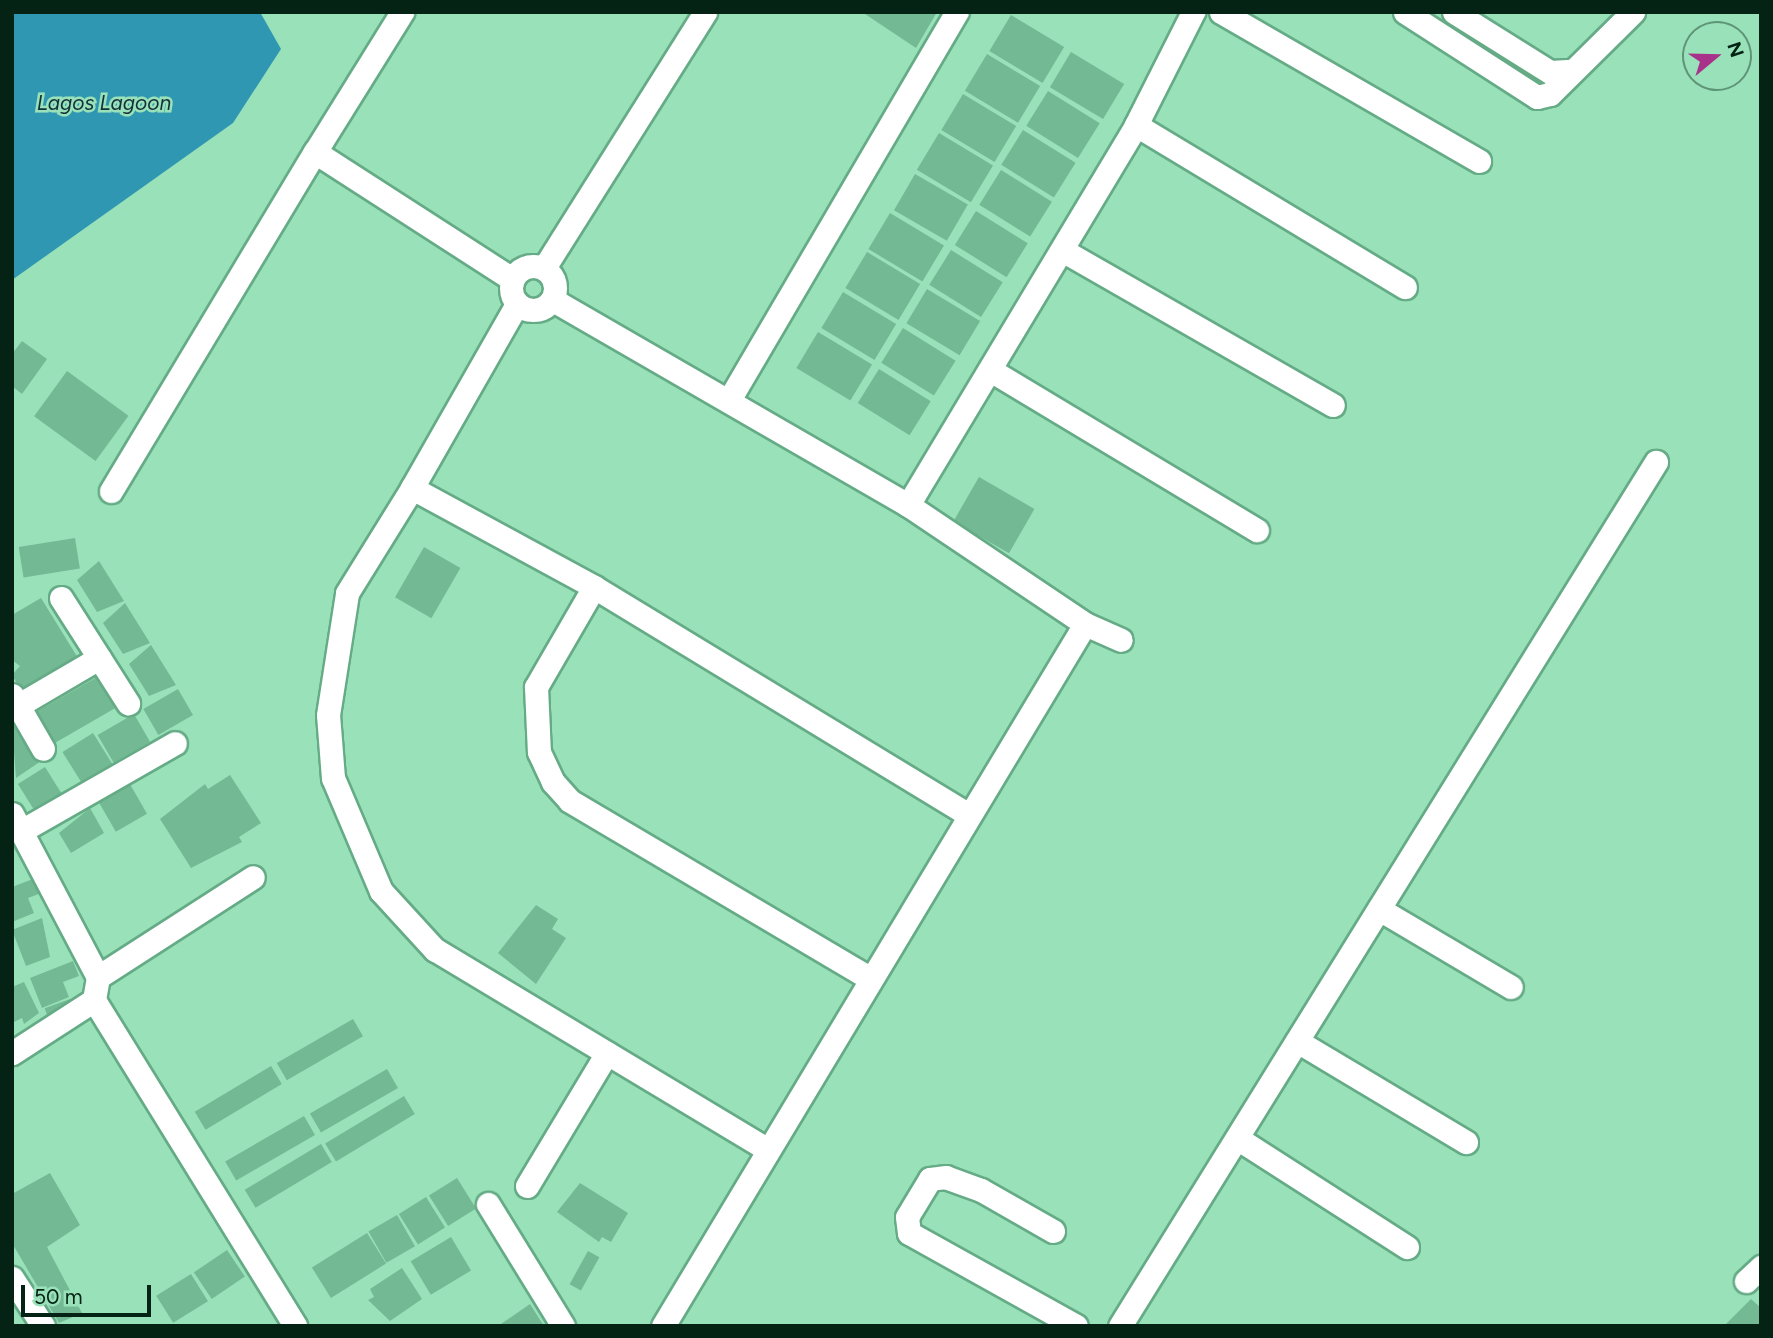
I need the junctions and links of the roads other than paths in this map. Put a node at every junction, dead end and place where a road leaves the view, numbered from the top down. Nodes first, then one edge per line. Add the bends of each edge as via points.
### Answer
1 (402, 12) edge
2 (705, 12) edge
3 (957, 12) edge
4 (1193, 12) edge
5 (1221, 12) edge
6 (1405, 12) edge
7 (1454, 12) edge
8 (1633, 12) edge
9 (1493, 37) junction
10 (1480, 60) junction
11 (1572, 71) junction
12 (1136, 125) junction
13 (315, 152) junction
14 (1479, 161) dead end
15 (1062, 250) junction
16 (544, 268) junction
17 (512, 279) junction
18 (1405, 287) dead end
19 (553, 300) junction
20 (517, 304) junction
21 (992, 371) junction
22 (729, 400) junction
23 (1332, 405) dead end
24 (1656, 462) dead end
25 (412, 488) junction
26 (111, 491) dead end
27 (908, 505) junction
28 (1257, 530) dead end
29 (594, 587) junction
30 (61, 598) dead end
31 (1084, 624) junction
32 (1121, 640) dead end
33 (99, 658) junction
34 (128, 703) dead end
35 (14, 704) edge
36 (175, 743) dead end
37 (43, 749) dead end
38 (967, 814) junction
39 (17, 822) edge
40 (253, 877) dead end
41 (1379, 909) junction
42 (98, 977) junction
43 (868, 977) junction
44 (1511, 987) dead end
45 (94, 1000) junction
46 (1297, 1041) junction
47 (12, 1053) edge
48 (607, 1054) junction
49 (1237, 1138) junction
50 (1466, 1142) dead end
51 (765, 1148) junction
52 (527, 1186) dead end
53 (488, 1204) dead end
54 (1053, 1231) dead end
55 (1406, 1247) dead end
56 (12, 1278) edge
57 (43, 1326) edge
58 (295, 1326) edge
59 (563, 1326) edge
60 (663, 1326) edge
61 (1076, 1326) edge
62 (1120, 1326) edge

1 - 13 street
2 - 16 street
3 - 22 street
4 - 12 street
5 - 14 street
6 - 10 street
7 - 9 street
8 - 11 street
9 - 10 street
9 - 11 street via 1550,72
10 - 11 street via 1537,96 1550,94
12 - 15 street
12 - 18 street
13 - 17 street
13 - 26 street
15 - 21 street
15 - 23 street
16 - 17 street via 526,266
16 - 19 street via 555,282
17 - 20 street
19 - 20 street via 532,310
19 - 22 street
20 - 25 street
21 - 27 street
21 - 28 street
22 - 27 street via 819,458
24 - 41 street
25 - 29 street
25 - 48 street via 346,593 328,715 334,778 381,891 435,950
27 - 31 street
29 - 38 street
29 - 43 street via 536,687 539,752 553,782 570,801
30 - 33 street
31 - 32 street
31 - 38 street
33 - 34 street
33 - 35 street
35 - 37 street
36 - 39 street
38 - 43 street
39 - 42 street
40 - 42 street
41 - 44 street
41 - 46 street
42 - 45 street
43 - 51 street
45 - 47 street
45 - 58 street
46 - 49 street
46 - 50 street
48 - 51 street
48 - 52 street
49 - 55 street
49 - 62 street
51 - 60 street
53 - 59 street
54 - 61 street via 981,1190 946,1177 930,1179 907,1217 909,1233
56 - 57 street

